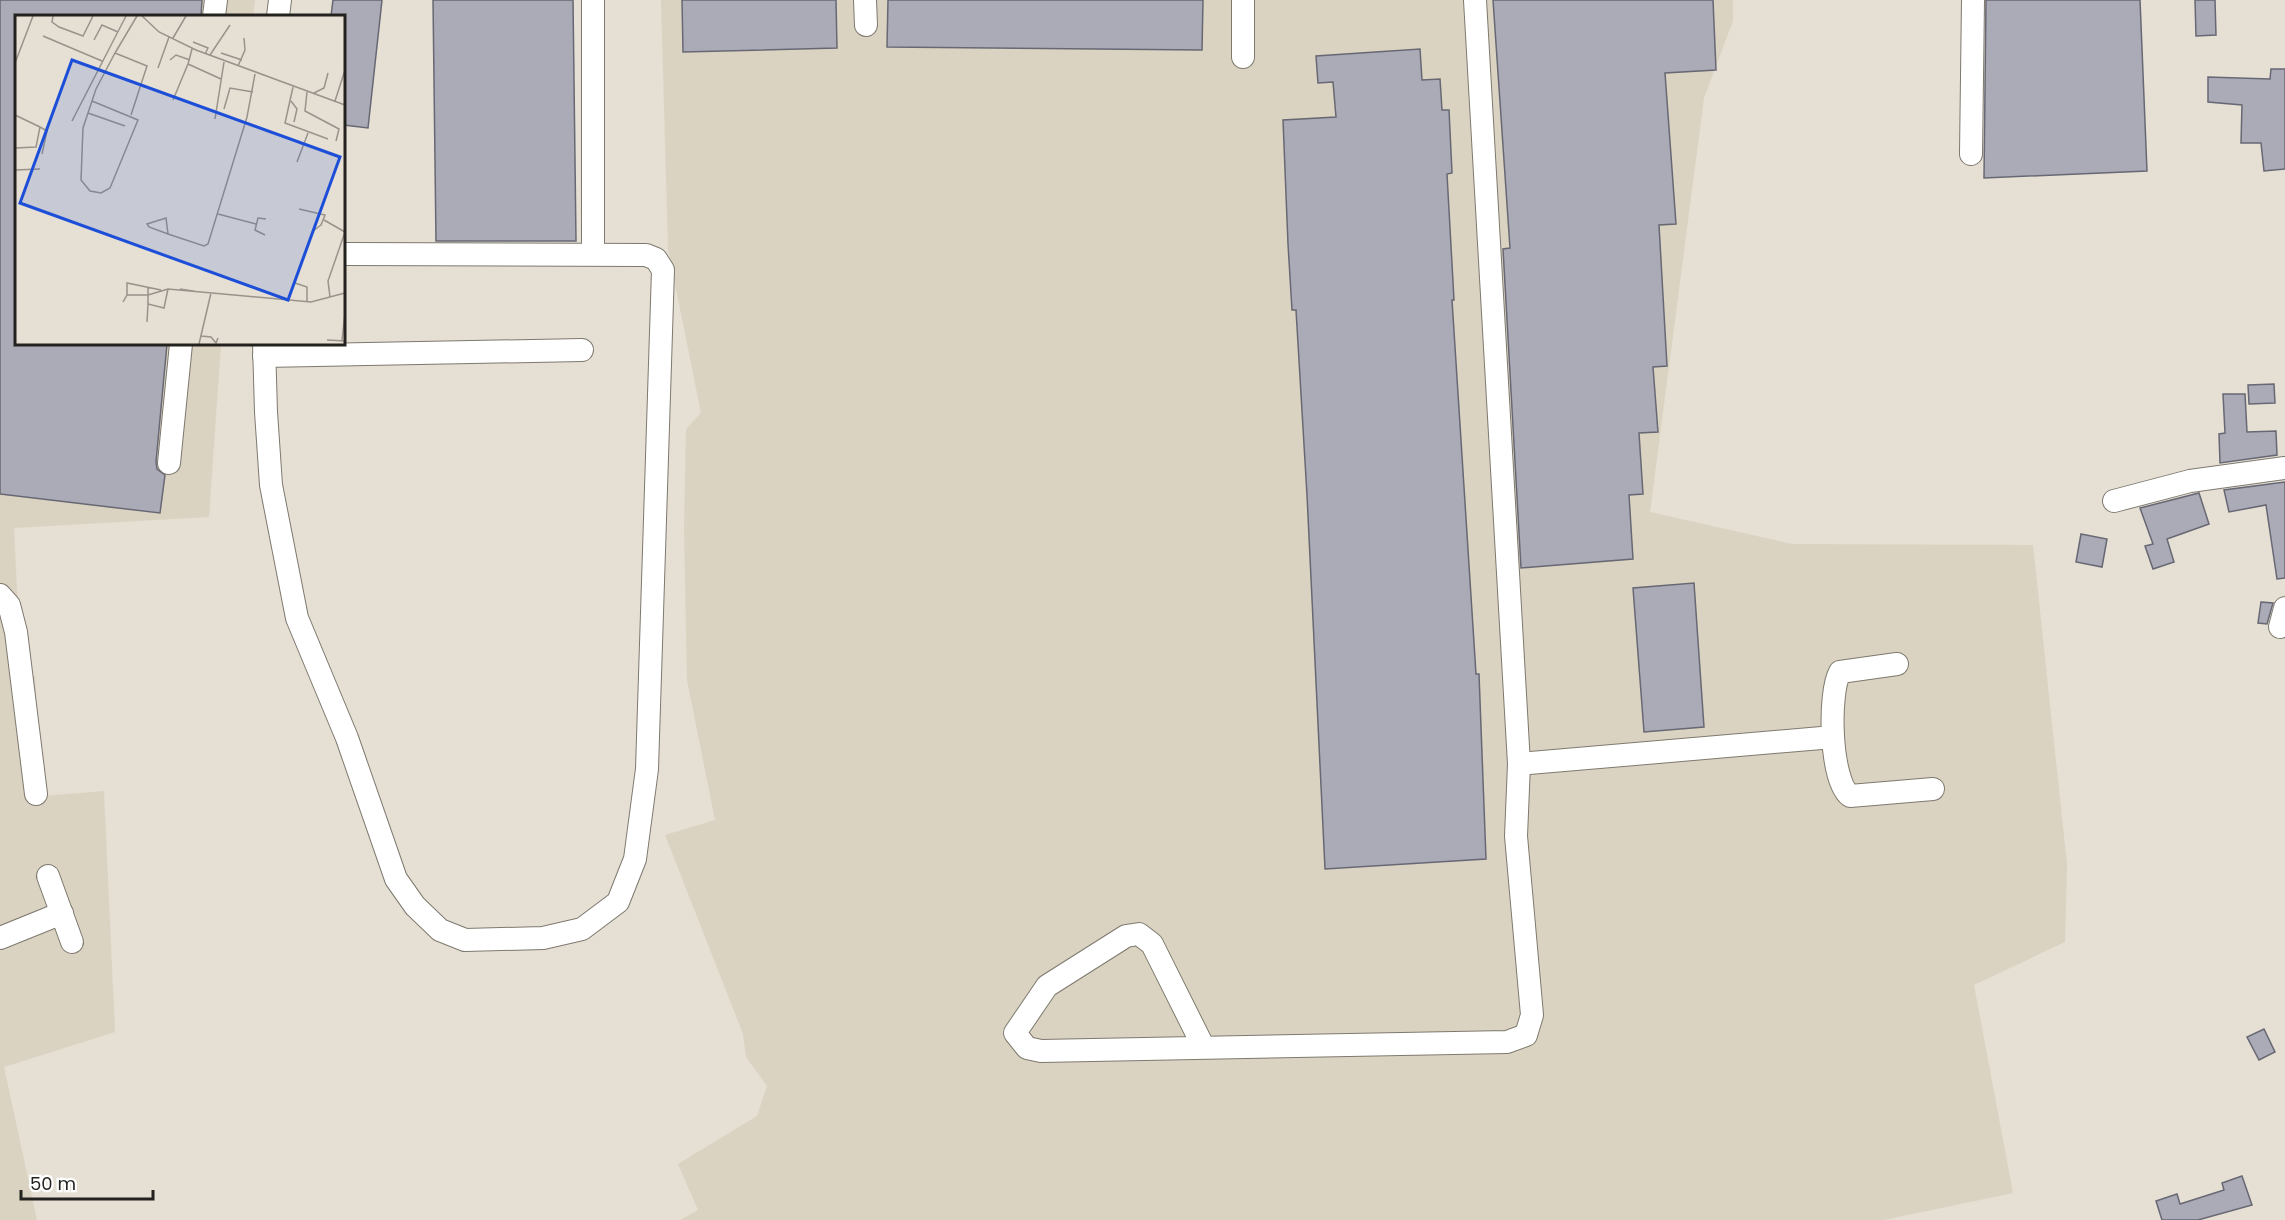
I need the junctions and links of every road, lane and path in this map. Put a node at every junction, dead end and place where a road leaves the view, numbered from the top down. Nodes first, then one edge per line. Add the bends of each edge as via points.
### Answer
1 (216, 0) edge
2 (280, 0) edge
3 (593, 0) edge
4 (866, 0) edge
5 (1243, 0) edge
6 (1475, 0) edge
7 (1973, 0) edge
8 (214, 15) edge
9 (278, 15) edge
10 (866, 25) dead end
11 (1243, 57) dead end
12 (1971, 154) dead end
13 (345, 254) edge
14 (593, 254) junction
15 (181, 345) edge
16 (264, 350) edge
17 (582, 350) dead end
18 (169, 463) dead end
19 (2285, 468) edge
20 (2114, 501) dead end
21 (0, 595) edge
22 (1897, 664) dead end
23 (1833, 737) junction
24 (1519, 764) junction
25 (1933, 789) dead end
26 (36, 794) dead end
27 (48, 876) dead end
28 (62, 913) junction
29 (0, 938) edge
30 (72, 942) dead end
31 (1204, 1048) junction

1 - 8 street
2 - 9 street
3 - 14 street
4 - 10 street
5 - 11 street
6 - 24 street
7 - 12 street
13 - 14 street
14 - 16 street via 646,255 656,259 663,270 647,769 635,859 618,902 582,929 543,938 465,940 440,930 415,906 396,879 347,738 297,618 271,485
15 - 18 street
16 - 17 street
19 - 20 street via 2190,481
21 - 26 street via 9,605 16,632
22 - 23 street via 1840,672 1833,693
23 - 24 street
23 - 25 street via 1840,782 1850,796
24 - 31 street via 1516,836 1532,1016 1526,1035 1507,1042
27 - 28 street
28 - 29 street
28 - 30 street
31 - 31 street via 1041,1052 1027,1048 1016,1033 1047,986 1126,936 1139,933 1152,944

